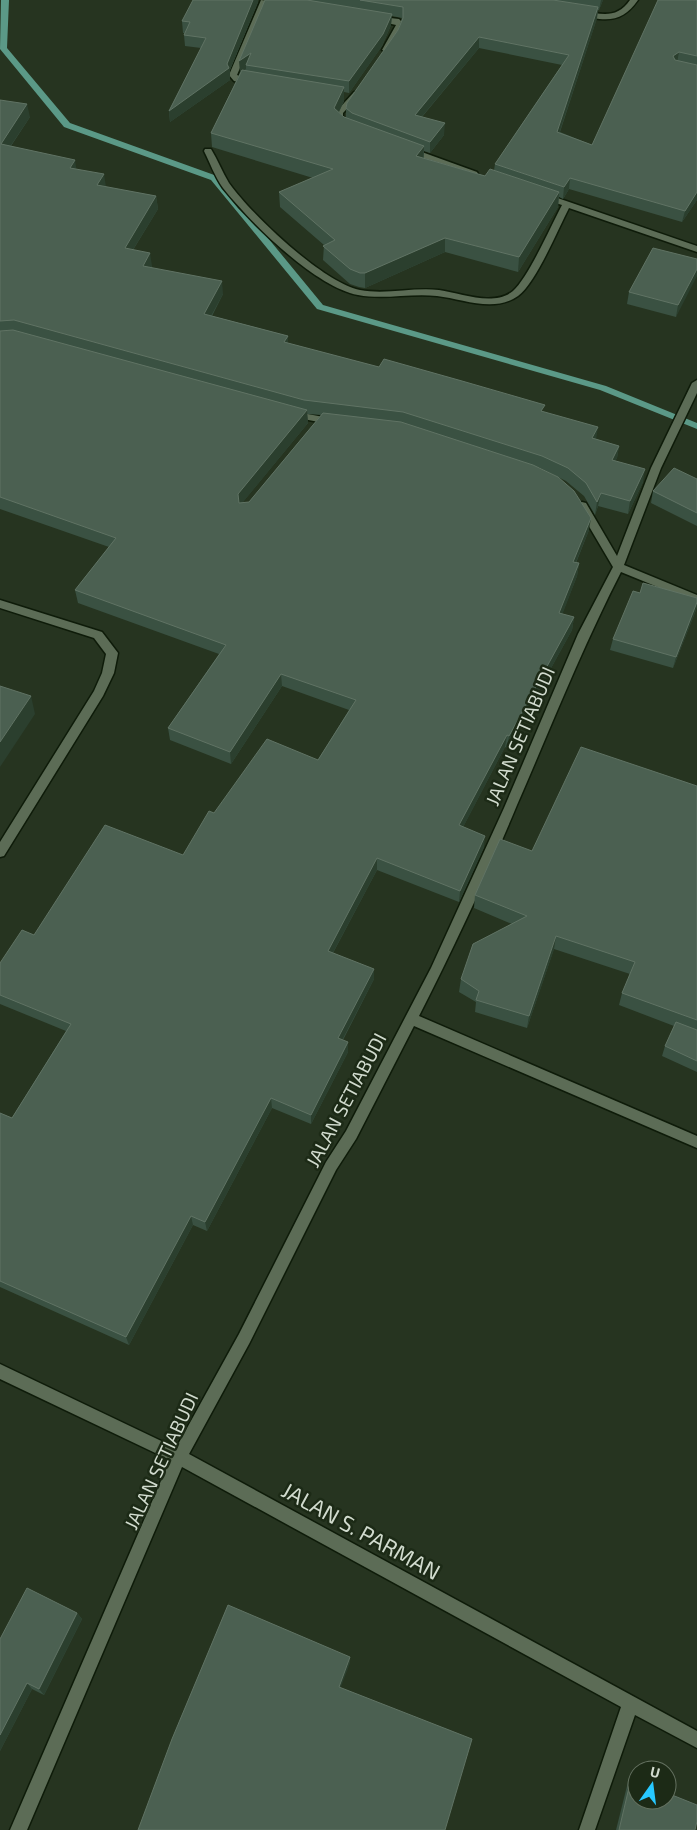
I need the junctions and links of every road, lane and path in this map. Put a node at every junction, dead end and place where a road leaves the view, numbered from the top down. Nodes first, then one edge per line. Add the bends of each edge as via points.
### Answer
1 (634, 0) edge
2 (266, 1) edge
3 (570, 11) edge
4 (368, 17) edge
5 (383, 57) edge
6 (266, 84) edge
7 (363, 84) edge
8 (344, 97) edge
9 (353, 98) junction
10 (357, 131) edge
11 (401, 148) edge
12 (208, 151) dead end
13 (483, 176) edge
14 (530, 192) edge
15 (567, 204) junction
16 (697, 249) edge
17 (697, 383) edge
18 (281, 411) edge
19 (347, 423) edge
20 (573, 495) edge
21 (618, 567) junction
22 (697, 599) edge
23 (0, 604) edge
24 (0, 852) edge
25 (412, 1018) junction
26 (697, 1142) edge
27 (0, 1371) edge
28 (179, 1457) junction
29 (630, 1704) junction
30 (697, 1740) edge
31 (18, 1830) edge
32 (587, 1830) edge

1 - 3 street via 624,13 616,17
2 - 6 street via 233,75 237,79
4 - 5 street via 400,24
7 - 9 street
8 - 9 street
9 - 10 street via 338,117 342,124
11 - 13 street
12 - 15 street via 225,183 250,213 326,279 360,293 437,292 480,301 511,296 524,283
14 - 15 street
15 - 16 street
17 - 21 street, JALAN SETIABUDI via 656,468
18 - 19 street via 316,424
20 - 21 street
21 - 22 street
21 - 25 street, JALAN SETIABUDI via 584,634 457,925
23 - 24 street via 98,635 112,653 108,673 99,692
25 - 26 street
25 - 28 street, JALAN SETIABUDI
27 - 28 street, JALAN S. PARMAN
28 - 29 street, JALAN S. PARMAN
28 - 31 street, JALAN SETIABUDI
29 - 30 street, JALAN S. PARMAN
29 - 32 street

